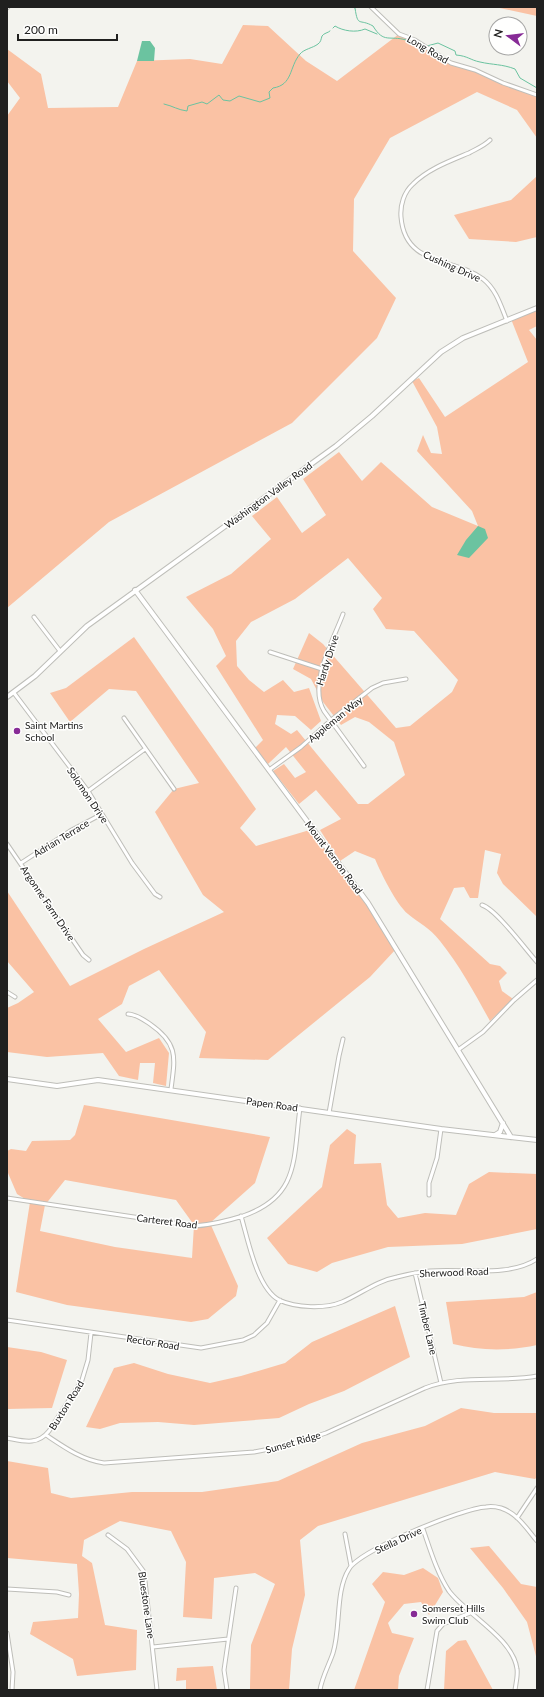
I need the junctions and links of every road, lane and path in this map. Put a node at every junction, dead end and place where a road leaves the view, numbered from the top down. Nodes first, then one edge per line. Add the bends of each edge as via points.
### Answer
1 (371, 7) edge
2 (537, 95) edge
3 (490, 140) dead end
4 (537, 308) edge
5 (507, 320) junction
6 (136, 590) junction
7 (343, 614) dead end
8 (34, 618) dead end
9 (60, 651) junction
10 (270, 652) dead end
11 (322, 669) junction
12 (406, 679) dead end
13 (14, 693) junction
14 (7, 697) edge
15 (124, 718) dead end
16 (330, 721) junction
17 (145, 749) junction
18 (364, 766) dead end
19 (269, 770) junction
20 (174, 789) dead end
21 (88, 791) junction
22 (102, 814) junction
23 (7, 844) edge
24 (21, 863) junction
25 (160, 897) dead end
26 (482, 905) dead end
27 (89, 960) dead end
28 (537, 962) edge
29 (537, 980) edge
30 (7, 992) edge
31 (15, 997) dead end
32 (128, 1014) dead end
33 (343, 1039) dead end
34 (458, 1050) junction
35 (7, 1078) edge
36 (171, 1089) junction
37 (300, 1108) junction
38 (329, 1113) junction
39 (503, 1123) junction
40 (441, 1129) junction
41 (495, 1135) junction
42 (511, 1137) junction
43 (537, 1140) edge
44 (429, 1195) dead end
45 (7, 1198) edge
46 (241, 1216) junction
47 (537, 1259) edge
48 (415, 1273) junction
49 (280, 1300) junction
50 (7, 1320) edge
51 (91, 1333) junction
52 (537, 1376) edge
53 (441, 1383) junction
54 (46, 1436) junction
55 (7, 1438) edge
56 (537, 1488) edge
57 (517, 1518) junction
58 (423, 1529) junction
59 (345, 1534) dead end
60 (108, 1535) dead end
61 (537, 1540) edge
62 (351, 1566) junction
63 (236, 1588) dead end
64 (7, 1590) edge
65 (69, 1595) dead end
66 (470, 1613) junction
67 (7, 1633) edge
68 (228, 1639) junction
69 (153, 1647) junction
70 (7, 1679) edge
71 (13, 1680) junction
72 (12, 1690) edge
73 (157, 1690) edge
74 (227, 1690) edge
75 (320, 1690) edge
76 (427, 1690) edge
77 (515, 1690) edge

1 - 2 street, Long Road via 399,34 415,40 451,63
3 - 5 street, Cushing Drive via 482,147 428,172 414,183 403,200 402,222 411,243 422,254 475,274 486,281 497,296
4 - 5 street, Washington Valley Road
5 - 6 street, Washington Valley Road via 463,338 441,352 336,446
6 - 9 street, Washington Valley Road via 87,626
6 - 19 street, Mount Vernon Road
7 - 11 street, Hardy Drive
8 - 9 street
9 - 13 street, Washington Valley Road
10 - 11 street
11 - 16 street, Hardy Drive via 318,697
12 - 16 street, Appleman Way via 378,685
13 - 14 street, Washington Valley Road
13 - 21 street, Solomon Drive
15 - 17 street
16 - 18 street, Hardy Drive
16 - 19 street, Appleman Way via 301,747
17 - 20 street
17 - 21 street
19 - 34 street, Mount Vernon Road via 368,903
21 - 22 street, Solomon Drive
22 - 24 street, Adrian Terrace via 70,831
22 - 25 street, Solomon Drive via 132,863
23 - 24 street, Argonne Farm Drive
24 - 27 street, Argonne Farm Drive via 83,955
26 - 28 street via 494,913
29 - 34 street via 483,1032
30 - 31 street
32 - 36 street via 138,1016 154,1027 171,1044 175,1059
33 - 38 street
34 - 39 street, Mount Vernon Road
35 - 36 street, Papen Road via 57,1086 93,1079
36 - 37 street, Papen Road
37 - 38 street, Papen Road
37 - 46 street, Carteret Road via 294,1156 289,1179 283,1191 268,1204
38 - 40 street, Papen Road
39 - 41 street via 500,1132
39 - 42 street, Mount Vernon Road
40 - 41 street, Papen Road
40 - 44 street via 438,1152 429,1183
41 - 42 street, Papen Road
42 - 43 street, Papen Road
45 - 46 street, Carteret Road via 194,1226 223,1222
46 - 49 street via 263,1283
47 - 48 street, Sherwood Road via 524,1266 505,1270
48 - 49 street, Sherwood Road via 385,1280 334,1304 300,1305
48 - 53 street, Timber Lane
49 - 51 street, Rector Road via 271,1318 259,1332 243,1340 214,1346 188,1347
50 - 51 street, Rector Road
51 - 54 street, Buxton Road via 88,1360 82,1380
52 - 53 street, Sunset Ridge via 459,1379
53 - 54 street, Sunset Ridge via 326,1433 263,1451 104,1463 75,1454
54 - 55 street, Buxton Road via 33,1442
56 - 57 street
57 - 58 street, Stella Drive via 501,1508 486,1507 470,1510
57 - 61 street, Stella Drive
58 - 62 street, Stella Drive via 385,1544
58 - 66 street via 445,1584
59 - 62 street
60 - 69 street, Bluestone Lane via 127,1549 144,1572
62 - 75 street via 343,1585 333,1652
63 - 68 street
64 - 65 street via 57,1592
66 - 76 street via 443,1624 437,1631
66 - 77 street via 502,1641 512,1655 517,1668
67 - 71 street
68 - 69 street
68 - 74 street via 224,1670
69 - 73 street, Bluestone Lane
70 - 71 street
71 - 72 street

